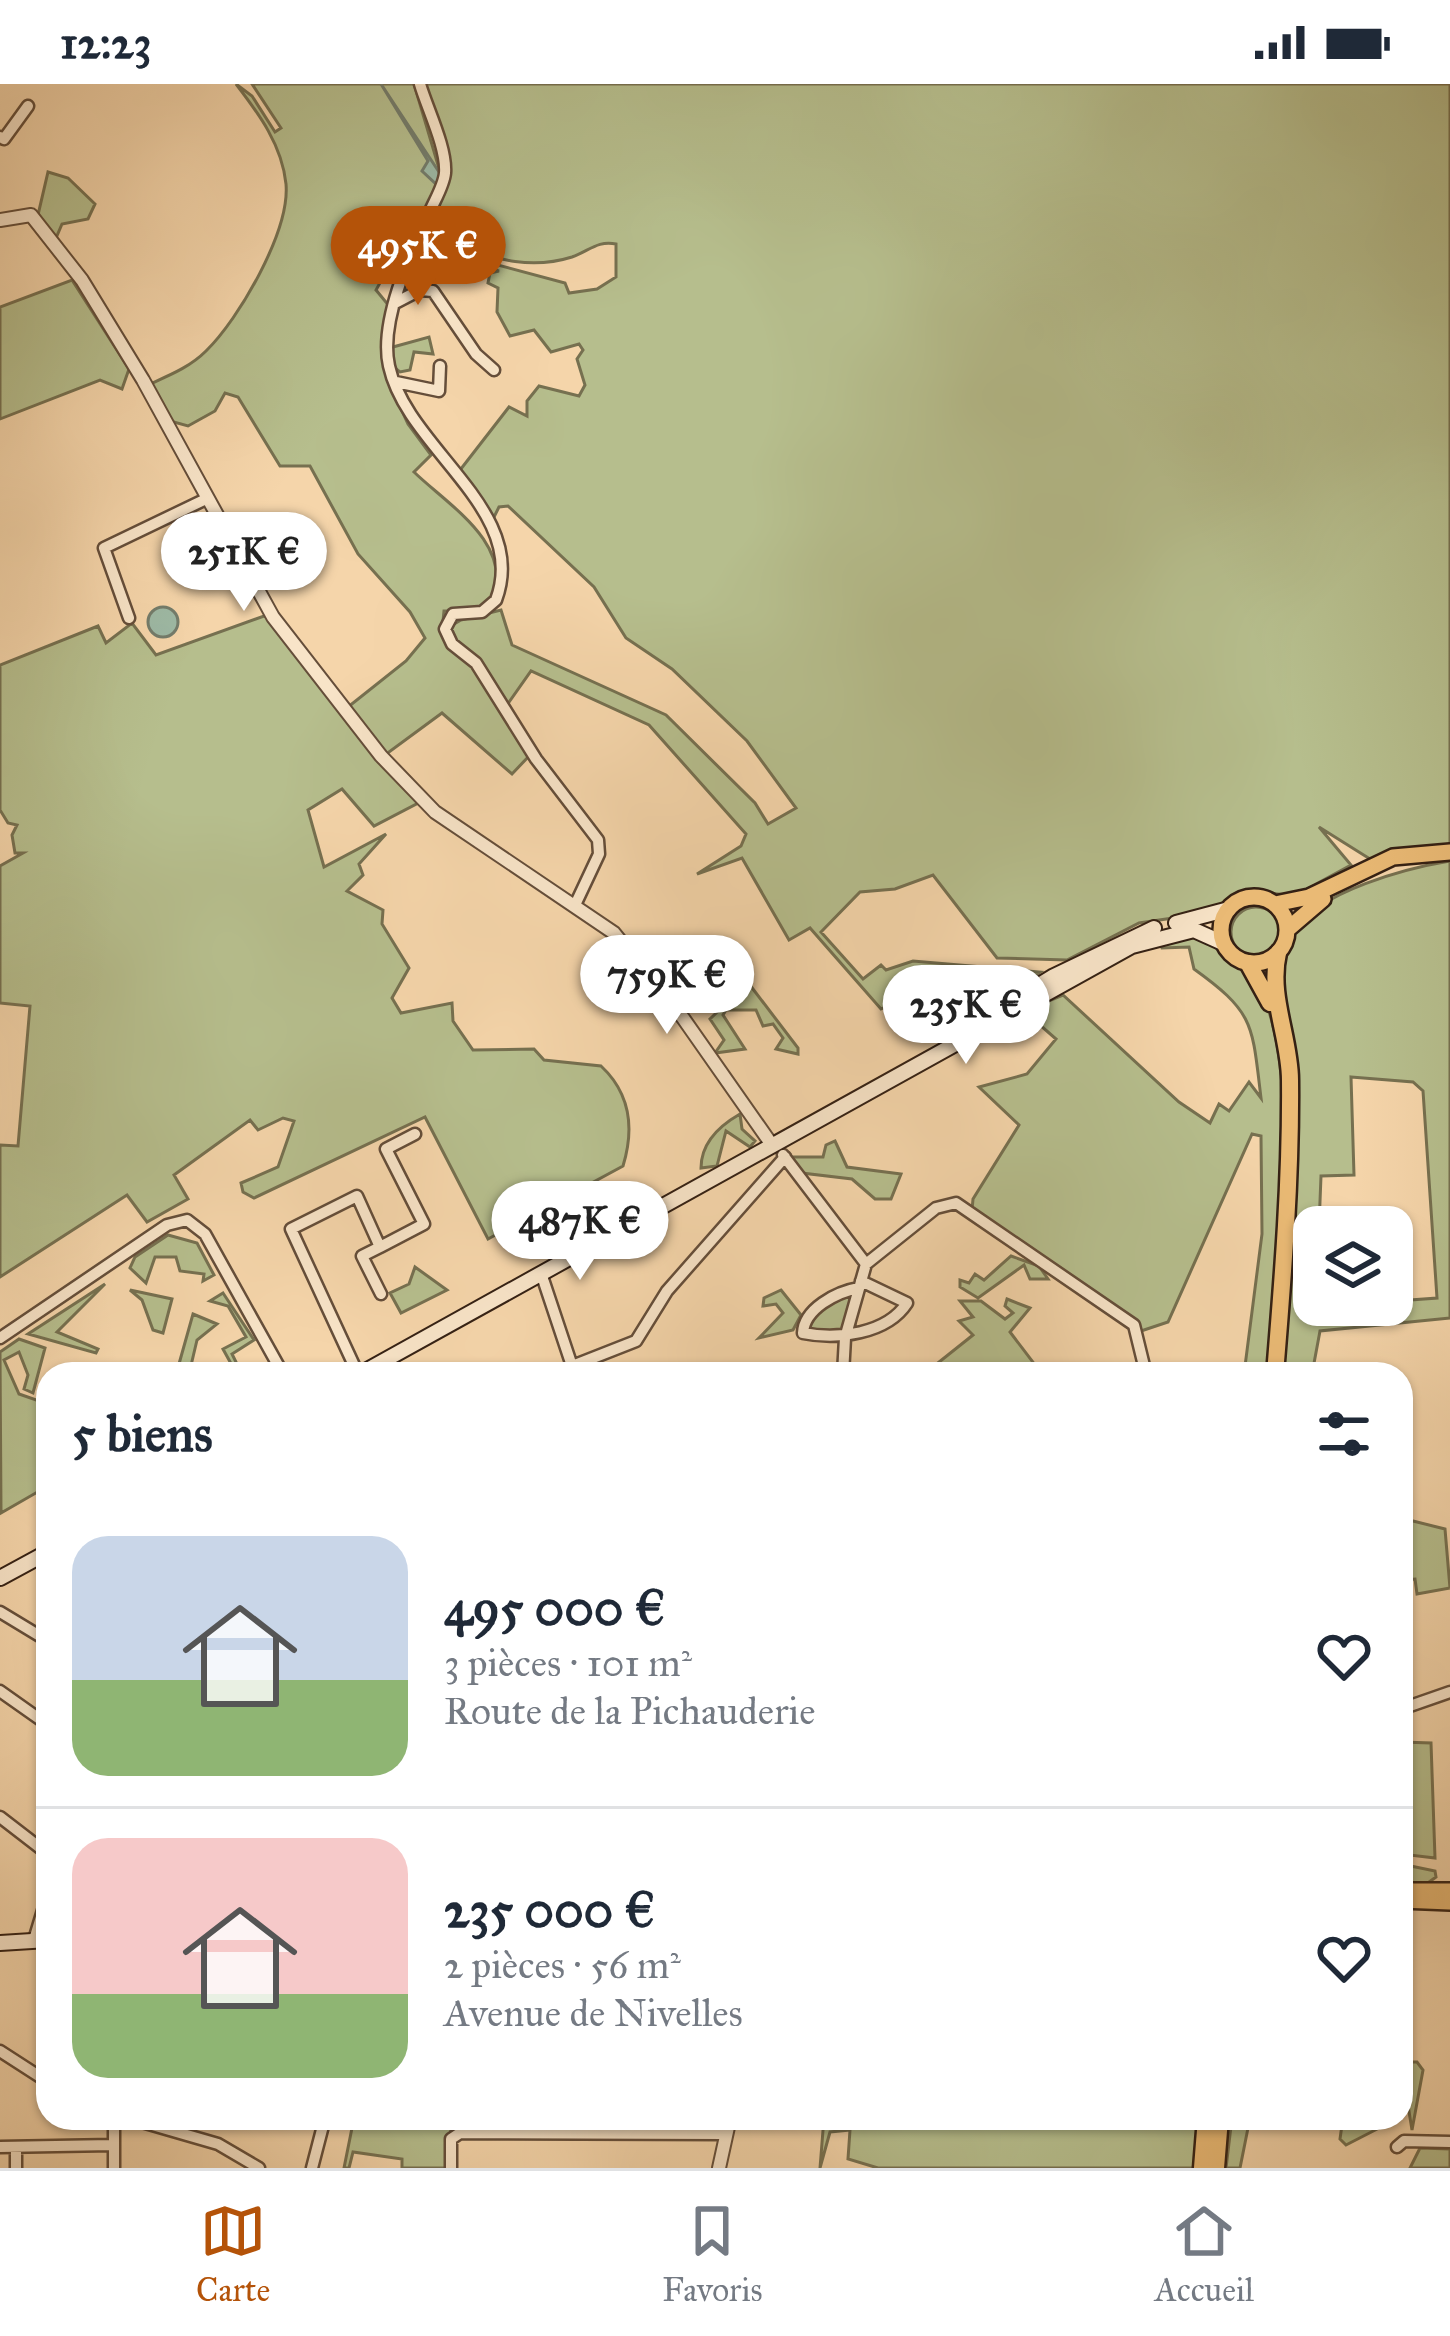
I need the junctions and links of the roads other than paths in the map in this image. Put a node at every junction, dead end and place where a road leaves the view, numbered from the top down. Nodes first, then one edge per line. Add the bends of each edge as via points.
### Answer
1 (420, 84) edge
2 (28, 106) dead end
3 (0, 136) edge
4 (0, 220) edge
5 (395, 303) junction
6 (440, 366) dead end
7 (494, 370) dead end
8 (396, 382) junction
9 (206, 499) junction
10 (129, 618) dead end
11 (1450, 855) edge
12 (576, 903) junction
13 (1275, 904) junction
14 (1228, 909) junction
15 (1288, 929) junction
16 (1223, 943) junction
17 (1278, 953) junction
18 (1248, 963) junction
19 (920, 1062) junction
20 (1289, 1098) junction
21 (415, 1134) dead end
22 (772, 1144) junction
23 (785, 1157) junction
24 (380, 1247) junction
25 (866, 1264) junction
26 (542, 1276) junction
27 (860, 1284) junction
28 (381, 1294) dead end
29 (846, 1335) junction
30 (0, 1338) edge
31 (276, 1362) edge
32 (353, 1362) edge
33 (381, 1362) edge
34 (570, 1362) edge
35 (577, 1362) edge
36 (844, 1362) edge
37 (1143, 1362) edge
38 (1276, 1362) edge
39 (36, 1558) edge
40 (0, 1578) edge
41 (0, 1612) edge
42 (36, 1630) edge
43 (0, 1691) edge
44 (1450, 1692) edge
45 (1413, 1705) edge
46 (36, 1716) edge
47 (0, 1817) edge
48 (36, 1845) edge
49 (1450, 1891) edge
50 (1413, 1893) edge
51 (1413, 1895) edge
52 (1450, 1902) edge
53 (36, 1940) edge
54 (0, 1943) edge
55 (0, 2050) edge
56 (36, 2074) edge
57 (113, 2130) edge
58 (170, 2130) edge
59 (322, 2130) edge
60 (727, 2130) edge
61 (1205, 2130) edge
62 (1221, 2130) edge
63 (726, 2134) junction
64 (1450, 2142) edge
65 (112, 2145) junction
66 (1396, 2146) dead end
67 (0, 2147) edge
68 (16, 2147) junction
69 (16, 2168) edge
70 (114, 2168) edge
71 (259, 2168) edge
72 (312, 2168) edge
73 (451, 2168) edge
74 (718, 2168) edge
75 (1202, 2168) edge
76 (1216, 2168) edge

1 - 5 street via 446,172
2 - 3 street
4 - 9 street via 32,215 82,280
5 - 7 street via 433,291
5 - 8 street via 388,364
6 - 8 street via 439,391
8 - 12 street via 430,448 478,498 500,570 496,600 482,612 449,616 446,636 476,663 598,840 594,870
9 - 10 street via 104,548
9 - 12 street via 273,617 382,756 435,812
11 - 13 main road via 1393,857 1309,897
11 - 15 main road via 1368,877 1310,906
12 - 22 street via 614,933
13 - 14 main road via 1246,898
13 - 15 main road
14 - 16 main road
14 - 19 main road via 1122,939
15 - 17 main road
16 - 18 main road
16 - 19 main road via 1194,930 1156,937
17 - 18 main road
17 - 20 highway
18 - 20 highway via 1269,997
19 - 22 main road
20 - 38 highway
21 - 24 street via 386,1149 424,1224
22 - 23 street
22 - 26 main road
23 - 25 street
23 - 35 street via 668,1291 636,1341
24 - 28 street via 362,1256
24 - 32 street via 357,1196 291,1229
25 - 27 street
25 - 37 street via 936,1208 956,1203 1134,1325
26 - 33 main road
26 - 34 street
27 - 29 street
27 - 29 street via 817,1308 802,1330
27 - 29 street via 907,1303 898,1316
29 - 36 street
30 - 31 street via 167,1225 187,1220 205,1234
39 - 40 main road
41 - 42 street
43 - 46 street
44 - 45 street
47 - 48 street
49 - 50 main road
51 - 52 main road
53 - 54 main road
55 - 56 street
57 - 65 street
58 - 71 street via 218,2144
59 - 72 street
60 - 63 street
61 - 75 highway
62 - 76 highway
63 - 73 street via 460,2133 451,2139
63 - 74 street
64 - 66 street
65 - 68 street
65 - 70 street
67 - 68 street
68 - 69 street

